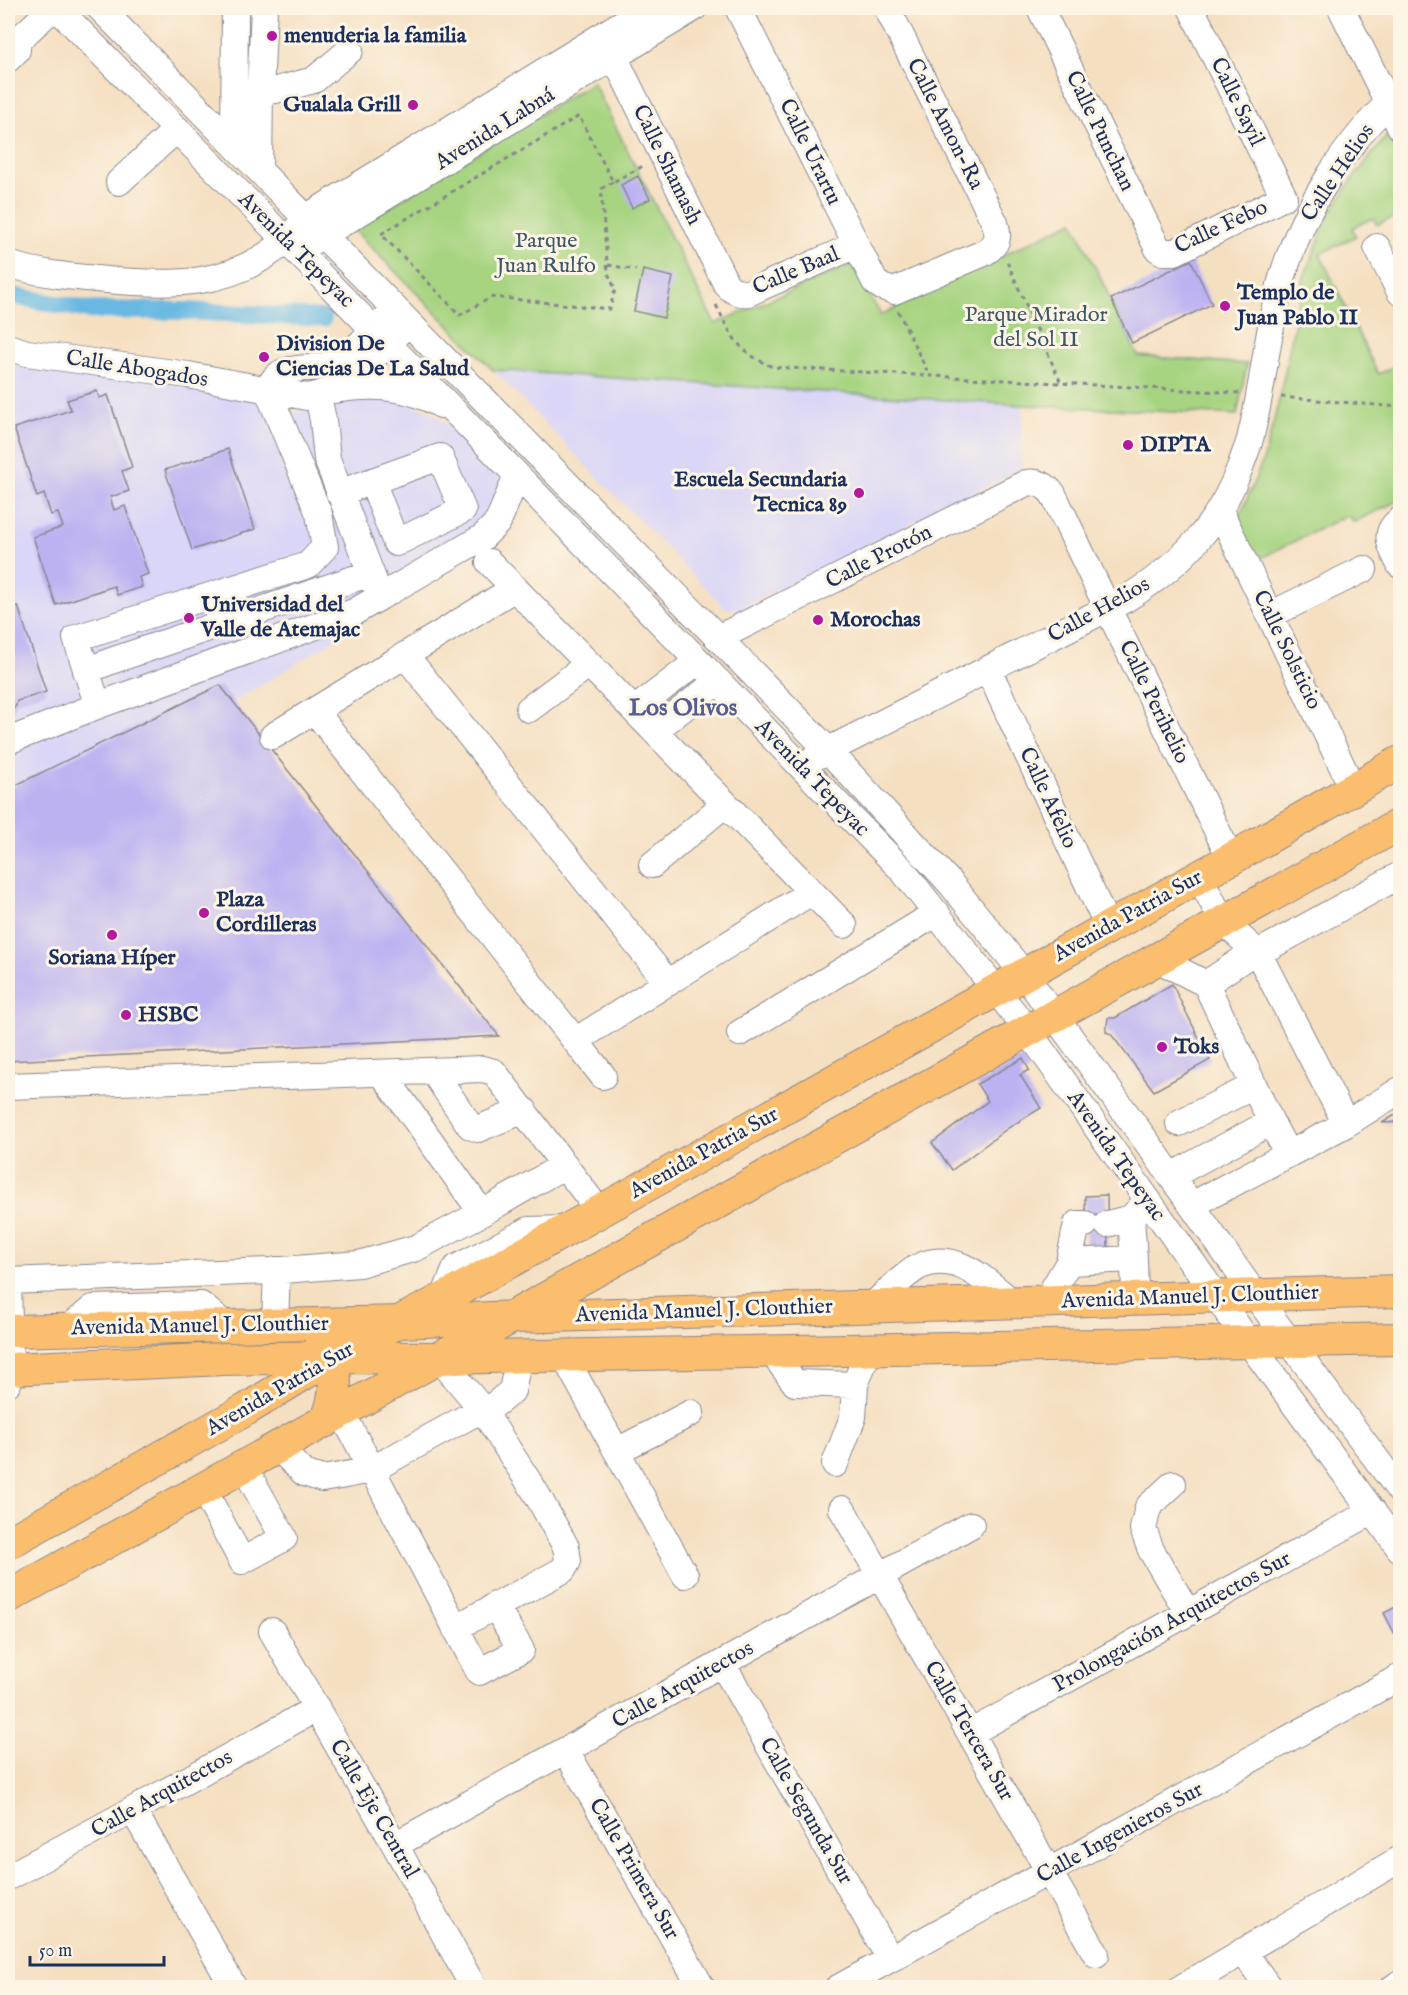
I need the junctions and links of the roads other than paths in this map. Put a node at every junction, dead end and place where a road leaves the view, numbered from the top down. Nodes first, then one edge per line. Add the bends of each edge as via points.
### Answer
1 (55, 8) edge
2 (100, 8) edge
3 (235, 8) edge
4 (264, 8) edge
5 (647, 8) edge
6 (694, 8) edge
7 (738, 8) edge
8 (886, 8) edge
9 (1040, 8) edge
10 (1191, 8) edge
11 (1341, 8) edge
12 (602, 34) junction
13 (350, 50) dead end
14 (614, 57) junction
15 (8, 59) edge
16 (247, 93) junction
17 (1394, 98) edge
18 (1401, 127) edge
19 (177, 129) junction
20 (234, 143) junction
21 (259, 168) junction
22 (119, 182) dead end
23 (1284, 197) junction
24 (1310, 210) junction
25 (315, 226) junction
26 (291, 245) junction
27 (856, 245) junction
28 (1377, 247) dead end
29 (1163, 252) joint
30 (8, 264) edge
31 (1400, 289) edge
32 (888, 290) joint
33 (724, 295) joint
34 (397, 310) junction
35 (375, 330) junction
36 (8, 346) edge
37 (268, 391) junction
38 (326, 393) junction
39 (460, 417) junction
40 (327, 459) junction
41 (300, 469) junction
42 (517, 475) junction
43 (372, 481) dead end
44 (1042, 484) joint
45 (339, 493) junction
46 (1220, 511) junction
47 (1395, 525) edge
48 (489, 562) dead end
49 (1401, 565) edge
50 (1365, 569) dead end
51 (371, 573) junction
52 (340, 584) junction
53 (515, 588) junction
54 (380, 597) junction
55 (1107, 609) junction
56 (354, 612) junction
57 (1270, 615) junction
58 (718, 638) junction
59 (405, 656) junction
60 (698, 661) junction
61 (589, 664) junction
62 (988, 669) junction
63 (86, 671) junction
64 (718, 681) junction
65 (102, 704) junction
66 (529, 710) dead end
67 (634, 710) junction
68 (315, 711) junction
69 (654, 731) junction
70 (273, 736) dead end
71 (8, 741) edge
72 (828, 750) junction
73 (1401, 762) edge
74 (800, 765) junction
75 (1353, 789) junction
76 (725, 804) junction
77 (1401, 824) edge
78 (1231, 859) junction
79 (652, 865) dead end
80 (1401, 875) edge
81 (1199, 876) junction
82 (812, 892) junction
83 (936, 913) junction
84 (1223, 922) junction
85 (844, 925) dead end
86 (1108, 927) junction
87 (1256, 952) junction
88 (1157, 959) junction
89 (1024, 974) junction
90 (668, 983) junction
91 (1206, 984) junction
92 (997, 989) junction
93 (1054, 1016) junction
94 (1028, 1030) junction
95 (740, 1033) dead end
96 (575, 1041) junction
97 (433, 1071) junction
98 (382, 1073) junction
99 (603, 1077) dead end
100 (8, 1086) edge
101 (1254, 1086) junction
102 (1401, 1090) edge
103 (524, 1110) junction
104 (1271, 1122) junction
105 (1179, 1123) dead end
106 (1346, 1124) junction
107 (470, 1126) junction
108 (437, 1151) junction
109 (1288, 1154) junction
110 (565, 1165) junction
111 (1171, 1176) junction
112 (1192, 1205) junction
113 (599, 1211) junction
114 (482, 1213) junction
115 (1118, 1216) junction
116 (1134, 1259) junction
117 (1069, 1262) junction
118 (277, 1270) junction
119 (8, 1281) edge
120 (1401, 1291) edge
121 (1255, 1295) junction
122 (1216, 1296) junction
123 (1135, 1298) junction
124 (1046, 1301) junction
125 (1012, 1302) junction
126 (872, 1306) junction
127 (514, 1317) junction
128 (402, 1322) junction
129 (290, 1323) junction
130 (8, 1331) edge
131 (1401, 1339) edge
132 (1248, 1341) junction
133 (1290, 1342) junction
134 (869, 1349) junction
135 (771, 1351) junction
136 (519, 1356) junction
137 (564, 1356) junction
138 (331, 1357) junction
139 (439, 1358) junction
140 (224, 1359) junction
141 (8, 1374) edge
142 (855, 1385) junction
143 (247, 1409) junction
144 (482, 1409) junction
145 (691, 1413) dead end
146 (334, 1417) junction
147 (278, 1448) junction
148 (617, 1451) junction
149 (835, 1464) dead end
150 (244, 1467) junction
151 (371, 1470) junction
152 (1173, 1484) dead end
153 (203, 1489) junction
154 (1400, 1489) edge
155 (842, 1509) dead end
156 (1373, 1511) junction
157 (971, 1524) dead end
158 (13, 1533) edge
159 (1401, 1549) edge
160 (685, 1575) dead end
161 (880, 1575) junction
162 (8, 1597) edge
163 (495, 1605) junction
164 (1188, 1613) junction
165 (455, 1628) junction
166 (272, 1631) dead end
167 (722, 1663) junction
168 (1401, 1677) edge
169 (316, 1708) junction
170 (970, 1733) junction
171 (566, 1751) junction
172 (133, 1810) junction
173 (396, 1845) junction
174 (1401, 1859) edge
175 (1050, 1872) junction
176 (8, 1877) edge
177 (1243, 1951) junction
178 (1096, 1954) dead end
179 (890, 1959) junction
180 (1401, 1983) edge
181 (234, 1988) edge
182 (474, 1988) edge
183 (702, 1988) edge
184 (838, 1988) edge
185 (1181, 1988) edge
186 (1269, 1988) edge
187 (1393, 1988) edge

1 - 15 street via 17,41 17,50
1 - 19 street, Avenida Tepeyac
2 - 20 street, Avenida Tepeyac
3 - 16 street
4 - 16 street
5 - 12 street, Avenida Labná
6 - 14 street, Avenida Labná
7 - 27 street, Calle Urartu
8 - 32 street, Calle Amon-Ra via 998,232 997,241 984,253 901,289
9 - 29 street, Calle Punchan via 1155,245
10 - 23 street, Calle Sayil
11 - 17 street
12 - 14 street, Calle Shamash
12 - 25 street, Avenida Labná
13 - 16 street via 314,80
14 - 25 street, Avenida Labná
14 - 33 street, Calle Shamash via 726,284
16 - 20 street
16 - 21 street
17 - 18 street
17 - 24 street, Calle Helios via 1359,136
19 - 22 street
19 - 26 street, Avenida Tepeyac
20 - 21 street, Avenida Tepeyac
21 - 25 street, Avenida Tepeyac
23 - 24 street, Calle Febo
23 - 29 street, Calle Febo via 1175,252
24 - 46 street, Calle Helios via 1282,278 1251,436
25 - 26 street
25 - 34 street, Avenida Tepeyac
26 - 30 street via 236,271 193,282 155,284 74,277
26 - 35 street, Avenida Tepeyac
27 - 32 street, Calle Urartu via 875,282
27 - 33 street, Calle Baal via 748,293
28 - 31 street
34 - 35 street
34 - 58 street, Avenida Tepeyac
35 - 37 street via 331,364 280,372
35 - 38 street via 351,377
35 - 39 street, Avenida Tepeyac
36 - 37 street, Calle Abogados via 27,353 188,375
37 - 38 street, Calle Abogados via 297,396
37 - 41 street
38 - 39 street, Calle Abogados via 361,386 386,387 425,396
38 - 40 street via 323,420
39 - 42 street, Avenida Tepeyac
40 - 41 street
40 - 45 street
41 - 63 street via 319,514 325,547 308,565 76,638
42 - 54 street via 498,522 483,537
42 - 60 street, Avenida Tepeyac
43 - 45 street
44 - 55 street, Calle Perihelio via 1053,494
44 - 58 street, Calle Protón via 1026,483
45 - 51 street
46 - 55 street, Calle Helios via 1176,562 1144,588
46 - 57 street, Calle Solsticio
47 - 49 street via 1391,545
48 - 53 street
50 - 57 street
51 - 52 street
51 - 54 street
52 - 56 street via 350,595
52 - 63 street
53 - 59 street
53 - 61 street
54 - 56 street
55 - 62 street, Calle Helios
55 - 78 street, Calle Perihelio
56 - 65 street
57 - 75 street, Calle Solsticio
58 - 72 street, Avenida Tepeyac
59 - 68 street
59 - 90 street
60 - 64 street, Avenida Tepeyac
60 - 67 street
61 - 66 street
61 - 67 street
62 - 72 street, Calle Helios
62 - 86 street, Calle Afelio
63 - 65 street
64 - 69 street
64 - 74 street, Avenida Tepeyac
65 - 71 street
67 - 69 street
68 - 70 street
68 - 96 street
69 - 76 street
72 - 74 street, Calle Helios
72 - 89 street, Avenida Tepeyac via 951,884
73 - 75 main road, Avenida Patria Sur
74 - 83 street, Avenida Tepeyac via 903,871
75 - 78 main road, Avenida Patria Sur
76 - 79 street
76 - 82 street
77 - 84 main road
78 - 81 main road, Avenida Patria Sur
80 - 87 street
81 - 84 street
81 - 86 main road, Avenida Patria Sur
82 - 85 street
82 - 90 street
83 - 92 street, Avenida Tepeyac
83 - 95 street
84 - 87 street
84 - 88 main road
86 - 89 main road, Avenida Patria Sur
87 - 91 street
87 - 106 street
88 - 91 street
88 - 93 main road
89 - 92 main road, Avenida Patria Sur
89 - 93 street, Avenida Tepeyac
90 - 96 street
91 - 101 street
92 - 94 street, Avenida Tepeyac
92 - 113 main road, Avenida Patria Sur
93 - 94 main road
93 - 111 street, Avenida Tepeyac
94 - 115 street, Avenida Tepeyac
94 - 127 main road
96 - 99 street
97 - 98 street
97 - 103 street via 494,1072
97 - 107 street
98 - 100 street
98 - 108 street
101 - 104 street
101 - 105 street
102 - 106 street
103 - 107 street via 487,1127
103 - 110 street
104 - 109 street
104 - 111 street
106 - 109 street
107 - 108 street
108 - 114 street
109 - 112 street
110 - 113 street
110 - 114 street
111 - 112 street, Avenida Tepeyac
112 - 121 street, Avenida Tepeyac
113 - 128 main road, Avenida Patria Sur
114 - 118 street via 416,1248 359,1264
115 - 116 street
115 - 117 street via 1077,1224
115 - 122 street, Avenida Tepeyac
116 - 117 street
116 - 123 street
117 - 124 street
118 - 119 street
118 - 129 street
119 - 130 street
120 - 121 main road, Avenida Manuel J. Clouthier
121 - 122 main road, Avenida Manuel J. Clouthier
121 - 133 street, Avenida Tepeyac
122 - 123 main road, Avenida Manuel J. Clouthier
122 - 132 street, Avenida Tepeyac
123 - 124 main road, Avenida Manuel J. Clouthier
124 - 125 main road, Avenida Manuel J. Clouthier
125 - 126 main road, Avenida Manuel J. Clouthier
125 - 126 street via 979,1274 956,1262 938,1261 917,1268
126 - 127 main road, Avenida Manuel J. Clouthier
127 - 128 main road, Avenida Manuel J. Clouthier
127 - 139 main road
128 - 129 main road, Avenida Manuel J. Clouthier
128 - 138 main road, Avenida Patria Sur
129 - 130 main road, Avenida Manuel J. Clouthier
129 - 138 main road via 320,1339
130 - 141 street
131 - 133 main road, Avenida Manuel J. Clouthier
132 - 133 main road, Avenida Manuel J. Clouthier
132 - 134 main road, Avenida Manuel J. Clouthier
132 - 156 street, Avenida Tepeyac
133 - 154 street, Avenida Tepeyac
134 - 135 main road, Avenida Manuel J. Clouthier
134 - 142 street
135 - 137 main road, Avenida Manuel J. Clouthier
135 - 142 street via 795,1383
136 - 137 main road, Avenida Manuel J. Clouthier
136 - 139 main road, Avenida Manuel J. Clouthier
136 - 144 street via 512,1391 493,1406
137 - 148 street
138 - 139 main road, Avenida Manuel J. Clouthier
138 - 140 main road, Avenida Manuel J. Clouthier
138 - 143 main road, Avenida Patria Sur
138 - 146 main road via 336,1384
139 - 144 street
139 - 146 main road
140 - 141 main road, Avenida Manuel J. Clouthier
140 - 143 main road via 244,1369 253,1380 255,1396
142 - 149 street via 853,1417
143 - 158 main road, Avenida Patria Sur
144 - 151 street
144 - 163 street via 536,1493 566,1547 568,1561 562,1570
145 - 148 street
146 - 147 main road
146 - 151 street
147 - 150 main road
147 - 151 street via 304,1473 322,1479
148 - 160 street
150 - 153 main road
150 - 153 street via 284,1538 242,1561
151 - 165 street
152 - 164 street via 1148,1507 1143,1529
153 - 162 main road
155 - 161 street, Calle Tercera Sur
156 - 159 street, Avenida Tepeyac
156 - 164 street, Prolongación Arquitectos Sur
157 - 161 street, Calle Arquitectos
161 - 167 street, Calle Arquitectos
161 - 170 street, Calle Tercera Sur
163 - 165 street
163 - 165 street via 520,1650 479,1672
164 - 170 street, Prolongación Arquitectos Sur
166 - 169 street, Calle Eje Central
167 - 171 street, Calle Arquitectos
167 - 179 street, Calle Segunda Sur
168 - 175 street, Calle Ingenieros Sur
169 - 172 street, Calle Arquitectos
169 - 173 street, Calle Eje Central
170 - 175 street, Calle Tercera Sur
171 - 173 street, Calle Arquitectos
171 - 183 street, Calle Primera Sur
172 - 176 street, Calle Arquitectos
172 - 181 street
173 - 182 street, Calle Eje Central
174 - 177 street
175 - 178 street, Calle Tercera Sur
175 - 179 street, Calle Ingenieros Sur
177 - 185 street
177 - 186 street
179 - 184 street, Calle Ingenieros Sur
180 - 187 street

